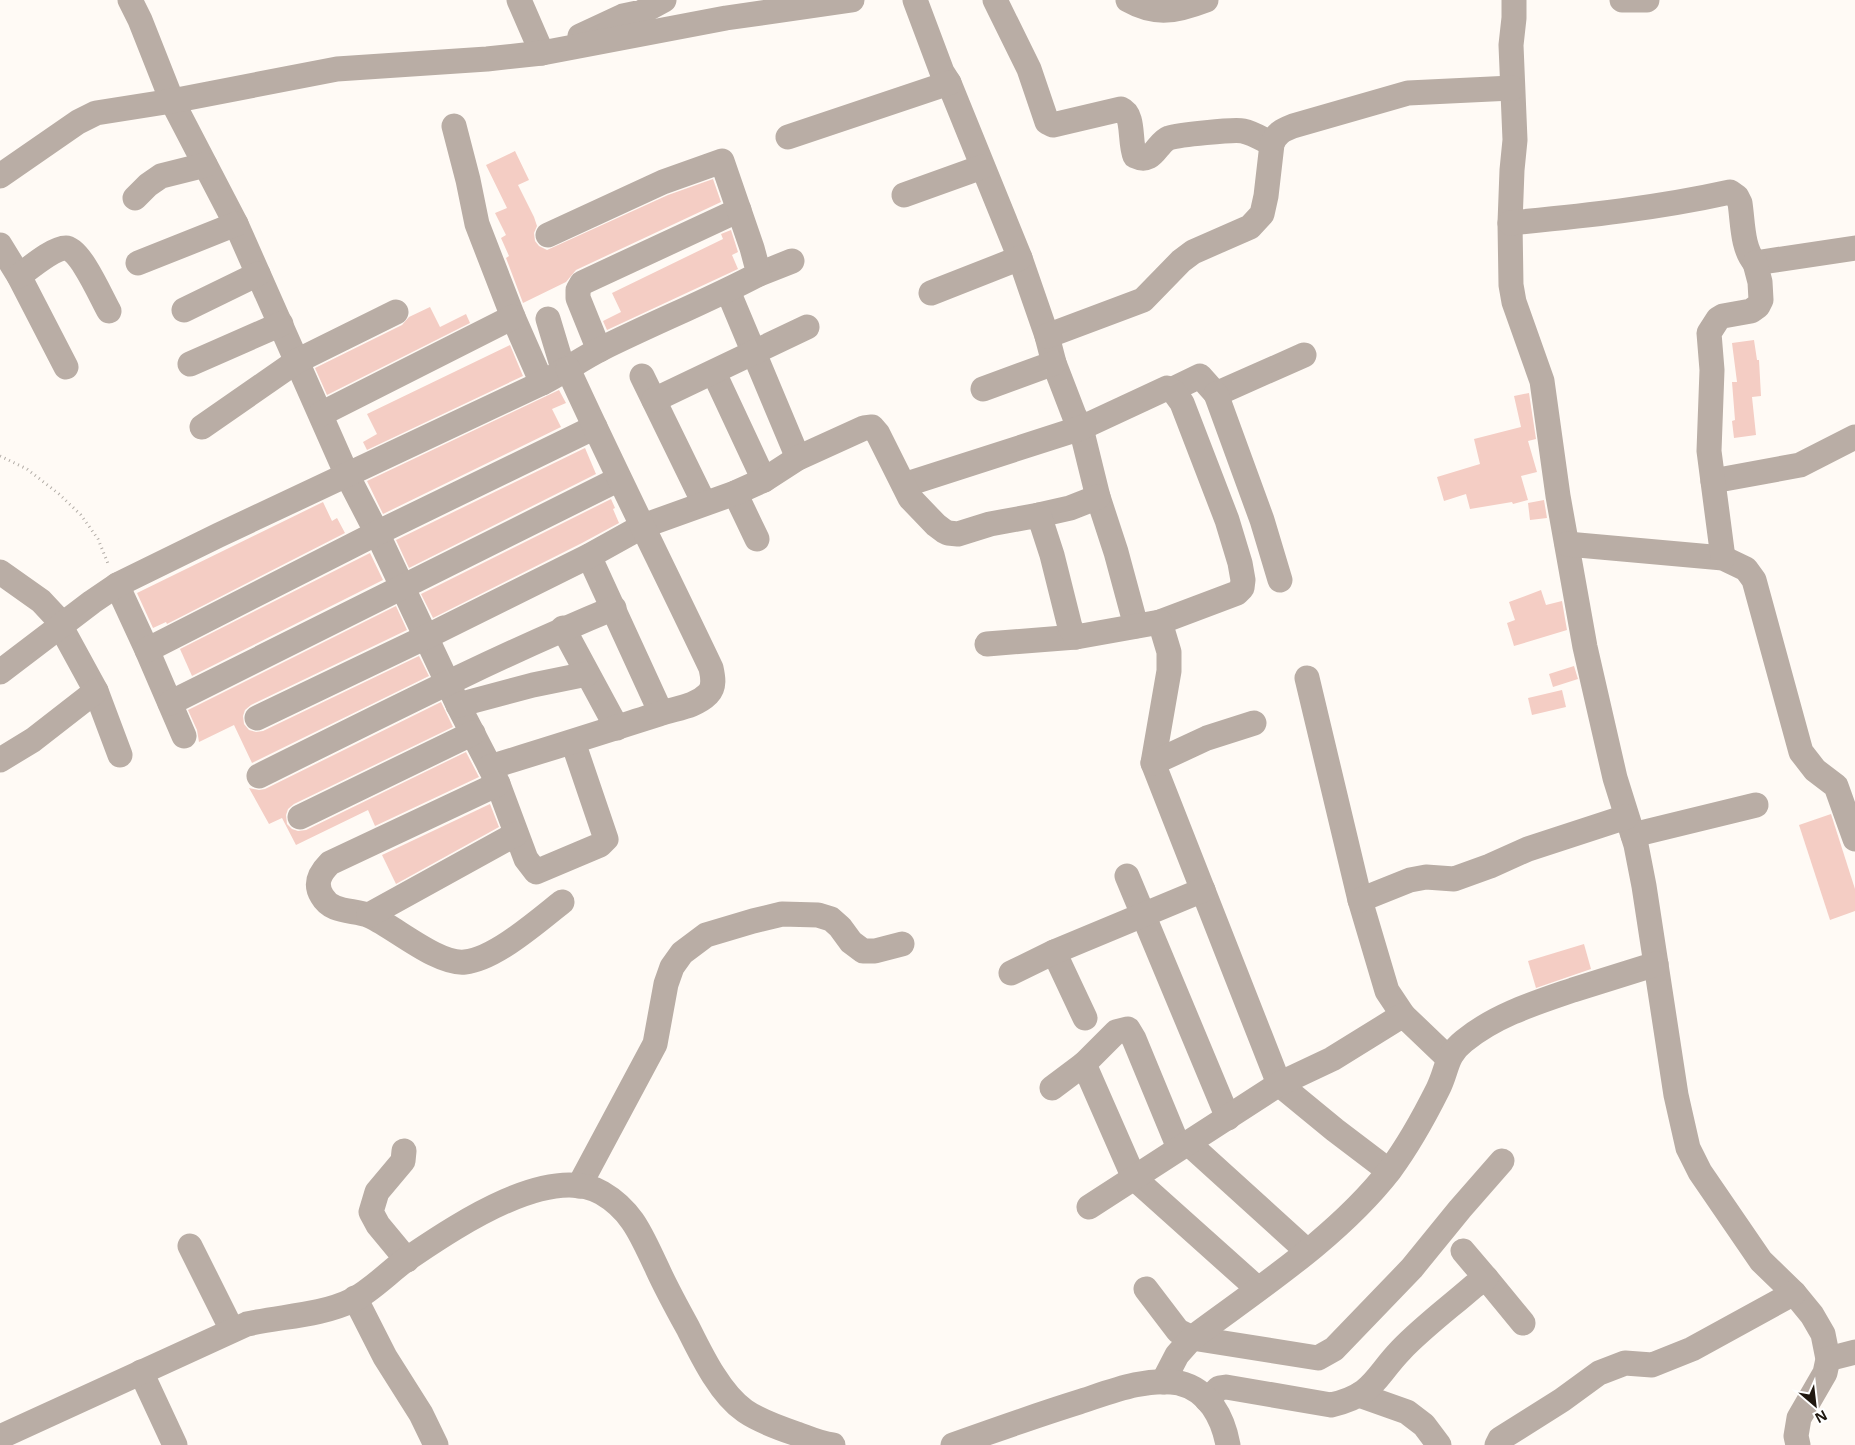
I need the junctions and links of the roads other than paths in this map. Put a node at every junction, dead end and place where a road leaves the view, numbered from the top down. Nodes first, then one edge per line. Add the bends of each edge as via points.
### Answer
1 (130, 0) edge
2 (519, 0) edge
3 (664, 0) edge
4 (852, 0) edge
5 (915, 0) edge
6 (995, 0) edge
7 (1128, 0) edge
8 (1206, 0) edge
9 (1514, 0) edge
10 (1622, 0) edge
11 (1647, 0) edge
12 (620, 8) edge
13 (550, 52) junction
14 (949, 82) junction
15 (1512, 88) junction
16 (172, 101) junction
17 (454, 126) dead end
18 (788, 137) dead end
19 (1272, 144) junction
20 (206, 165) junction
21 (982, 167) junction
22 (0, 176) edge
23 (904, 195) dead end
24 (135, 198) dead end
25 (739, 210) junction
26 (1510, 223) junction
27 (236, 224) junction
28 (548, 235) dead end
29 (0, 245) edge
30 (1855, 248) edge
31 (1020, 258) junction
32 (792, 261) dead end
33 (138, 263) dead end
34 (1755, 263) junction
35 (11, 274) edge
36 (258, 274) junction
37 (759, 274) junction
38 (728, 291) junction
39 (931, 293) dead end
40 (184, 310) dead end
41 (109, 312) dead end
42 (396, 312) dead end
43 (513, 317) junction
44 (548, 318) dead end
45 (281, 324) junction
46 (807, 327) dead end
47 (1047, 336) junction
48 (599, 350) junction
49 (753, 353) junction
50 (1304, 354) dead end
51 (297, 361) junction
52 (190, 364) dead end
53 (1054, 364) junction
54 (66, 367) dead end
55 (566, 370) junction
56 (714, 373) junction
57 (642, 376) dead end
58 (542, 383) junction
59 (983, 389) dead end
60 (1171, 390) junction
61 (1216, 394) junction
62 (654, 400) junction
63 (321, 414) junction
64 (202, 427) dead end
65 (595, 427) junction
66 (1081, 428) junction
67 (1855, 437) edge
68 (798, 458) junction
69 (347, 475) junction
70 (619, 479) junction
71 (764, 480) junction
72 (1713, 481) junction
73 (904, 485) junction
74 (734, 493) junction
75 (1098, 497) junction
76 (704, 503) junction
77 (1040, 515) junction
78 (644, 526) junction
79 (378, 533) junction
80 (757, 539) dead end
81 (1567, 544) junction
82 (589, 556) junction
83 (1723, 558) junction
84 (0, 572) edge
85 (1280, 580) dead end
86 (117, 585) junction
87 (403, 586) junction
88 (614, 608) junction
89 (1148, 624) junction
90 (62, 626) junction
91 (563, 628) junction
92 (1076, 636) junction
93 (426, 637) junction
94 (987, 644) dead end
95 (147, 650) junction
96 (0, 672) edge
97 (587, 674) junction
98 (1307, 678) dead end
99 (449, 682) junction
100 (96, 691) junction
101 (170, 703) junction
102 (458, 705) junction
103 (661, 713) junction
104 (256, 718) dead end
105 (1254, 723) dead end
106 (617, 728) junction
107 (474, 733) junction
108 (184, 736) dead end
109 (573, 742) junction
110 (120, 755) dead end
111 (0, 760) edge
112 (1153, 763) junction
113 (259, 776) dead end
114 (494, 776) junction
115 (1756, 805) dead end
116 (300, 817) dead end
117 (1630, 826) junction
118 (516, 834) junction
119 (1855, 839) edge
120 (1127, 876) dead end
121 (1203, 890) junction
122 (1360, 900) junction
123 (562, 902) dead end
124 (1144, 914) junction
125 (369, 915) junction
126 (902, 944) dead end
127 (1054, 952) junction
128 (1656, 964) junction
129 (1011, 973) dead end
130 (1403, 1015) junction
131 (1085, 1018) dead end
132 (1448, 1058) junction
133 (1084, 1064) junction
134 (1279, 1084) junction
135 (1052, 1088) dead end
136 (1228, 1118) junction
137 (1184, 1146) junction
138 (404, 1151) dead end
139 (1502, 1161) dead end
140 (1389, 1171) junction
141 (1134, 1178) junction
142 (579, 1186) junction
143 (1089, 1206) dead end
144 (190, 1246) dead end
145 (1307, 1251) junction
146 (1463, 1251) dead end
147 (407, 1260) junction
148 (1486, 1278) junction
149 (1146, 1289) dead end
150 (1258, 1289) junction
151 (1794, 1293) junction
152 (356, 1298) junction
153 (1523, 1323) dead end
154 (232, 1330) junction
155 (1192, 1338) junction
156 (1855, 1352) edge
157 (1828, 1359) junction
158 (141, 1372) junction
159 (1163, 1382) junction
160 (1359, 1395) junction
161 (1208, 1400) junction
162 (0, 1437) edge
163 (175, 1445) edge
164 (436, 1445) edge
165 (833, 1445) edge
166 (953, 1445) edge
167 (1228, 1445) edge
168 (1439, 1445) edge
169 (1497, 1445) edge
170 (1798, 1445) edge

1 - 16 street
2 - 13 street
3 - 12 street via 642,12
4 - 13 street via 726,18
5 - 14 street via 942,72
6 - 19 street via 1029,69 1047,122 1053,125 1121,109 1129,116 1131,148 1140,158 1149,157 1168,138 1236,130
7 - 8 street via 1158,11 1177,10
9 - 15 street
10 - 11 street
12 - 13 street via 581,36
13 - 16 street via 337,69
14 - 18 street
14 - 21 street
15 - 19 street via 1408,93 1293,126 1279,132
15 - 26 street via 1515,140
16 - 20 street
16 - 22 street via 96,113
17 - 43 street via 477,224
19 - 47 street via 1262,214 1250,227 1193,252 1143,300
20 - 24 street via 161,176
20 - 27 street
21 - 23 street
21 - 31 street
25 - 28 street via 722,161 663,182
25 - 37 street
25 - 48 street via 582,283 578,298
26 - 34 street via 1681,203 1730,192 1740,203 1747,249
26 - 81 street via 1514,302 1542,381
27 - 33 street
27 - 36 street
29 - 35 street
30 - 34 street
31 - 39 street
31 - 47 street
32 - 37 street
34 - 72 street via 1760,282 1758,306 1751,311 1723,316 1709,333 1712,370 1709,451
35 - 41 street via 69,248 78,254
35 - 54 street
36 - 40 street
36 - 45 street
37 - 38 street
38 - 48 street
38 - 49 street
42 - 51 street
43 - 58 street
43 - 63 street
44 - 55 street
45 - 51 street
45 - 52 street
46 - 49 street
47 - 53 street
48 - 55 street
49 - 56 street
49 - 68 street
50 - 61 street
51 - 63 street
51 - 64 street
53 - 59 street
53 - 66 street
55 - 58 street
55 - 65 street
56 - 62 street
56 - 71 street
57 - 62 street
58 - 69 street
60 - 61 street via 1200,376
60 - 66 street via 1167,388
60 - 89 street via 1182,402 1227,520 1243,580 1237,593
61 - 85 street via 1262,520
62 - 76 street
63 - 69 street
65 - 70 street
65 - 79 street
66 - 73 street
66 - 75 street
67 - 72 street via 1800,465
68 - 71 street
68 - 73 street via 872,427
69 - 79 street
69 - 86 street
70 - 78 street
70 - 87 street
71 - 74 street
72 - 83 street
73 - 77 street via 910,498 948,533 958,534 996,522
74 - 76 street
74 - 80 street
75 - 77 street
75 - 89 street via 1116,552
76 - 78 street
77 - 92 street via 1070,626
78 - 82 street
78 - 103 street via 711,668 713,681 710,692 699,701
79 - 87 street
79 - 95 street
81 - 83 street
81 - 117 street via 1615,778
82 - 88 street
82 - 93 street
83 - 119 street via 1746,569 1754,580 1801,752 1815,770 1836,786
84 - 90 street via 41,601
86 - 90 street
86 - 95 street
87 - 93 street
87 - 101 street
88 - 91 street
88 - 103 street
89 - 92 street
89 - 112 street via 1170,652
90 - 96 street
90 - 100 street
91 - 97 street
91 - 99 street
92 - 94 street
93 - 99 street
93 - 104 street
95 - 101 street
97 - 102 street
97 - 106 street
98 - 122 street
99 - 102 street
99 - 113 street
100 - 110 street
100 - 111 street via 33,740
101 - 108 street
102 - 107 street
103 - 106 street
105 - 112 street via 1207,738
106 - 109 street
107 - 114 street
107 - 116 street
109 - 114 street
109 - 118 street via 606,839 600,845 536,872 526,859
112 - 121 street
114 - 118 street
114 - 125 street via 346,854 320,873 318,884 322,897 336,909
115 - 117 street
117 - 122 street via 1528,849 1454,878 1410,880
117 - 128 street via 1644,886
118 - 125 street
120 - 124 street
121 - 124 street
121 - 134 street
122 - 130 street via 1387,991
123 - 125 street via 481,959 464,962 446,960
124 - 127 street
124 - 136 street
126 - 142 street via 863,951 831,919 818,915 782,914 706,935 682,953 672,967 655,1044
127 - 129 street
127 - 131 street
128 - 132 street via 1528,1005 1492,1021 1463,1041
128 - 151 street via 1676,1095 1690,1154 1760,1261
130 - 132 street
130 - 134 street via 1332,1059
132 - 140 street via 1439,1086 1414,1136
133 - 135 street
133 - 137 street via 1116,1032 1128,1029
133 - 141 street
134 - 136 street
134 - 140 street
136 - 137 street
137 - 141 street
137 - 145 street
138 - 147 street via 403,1161 377,1192 371,1212
139 - 155 street via 1412,1268 1324,1356 1318,1358
140 - 145 street via 1337,1226
141 - 143 street
141 - 150 street
142 - 147 street via 558,1185 530,1191 485,1210
142 - 165 street via 601,1192 620,1205 636,1224 709,1368 725,1391 745,1411 787,1431
144 - 154 street
145 - 150 street
146 - 148 street
147 - 152 street
148 - 153 street
148 - 160 street via 1401,1350 1372,1386
149 - 155 street via 1178,1332
150 - 155 street
151 - 157 street via 1822,1334
151 - 169 street via 1692,1349 1652,1365 1625,1363 1599,1373 1500,1439
152 - 154 street via 334,1308 274,1318
152 - 164 street via 385,1357 421,1414
154 - 158 street
155 - 159 street
156 - 157 street
157 - 170 street via 1825,1373 1799,1418
158 - 162 street
158 - 163 street
159 - 161 street via 1189,1387
159 - 166 street via 1120,1389
160 - 161 street via 1331,1405 1226,1387 1219,1388
160 - 168 street via 1407,1412 1424,1425
161 - 167 street via 1219,1414

